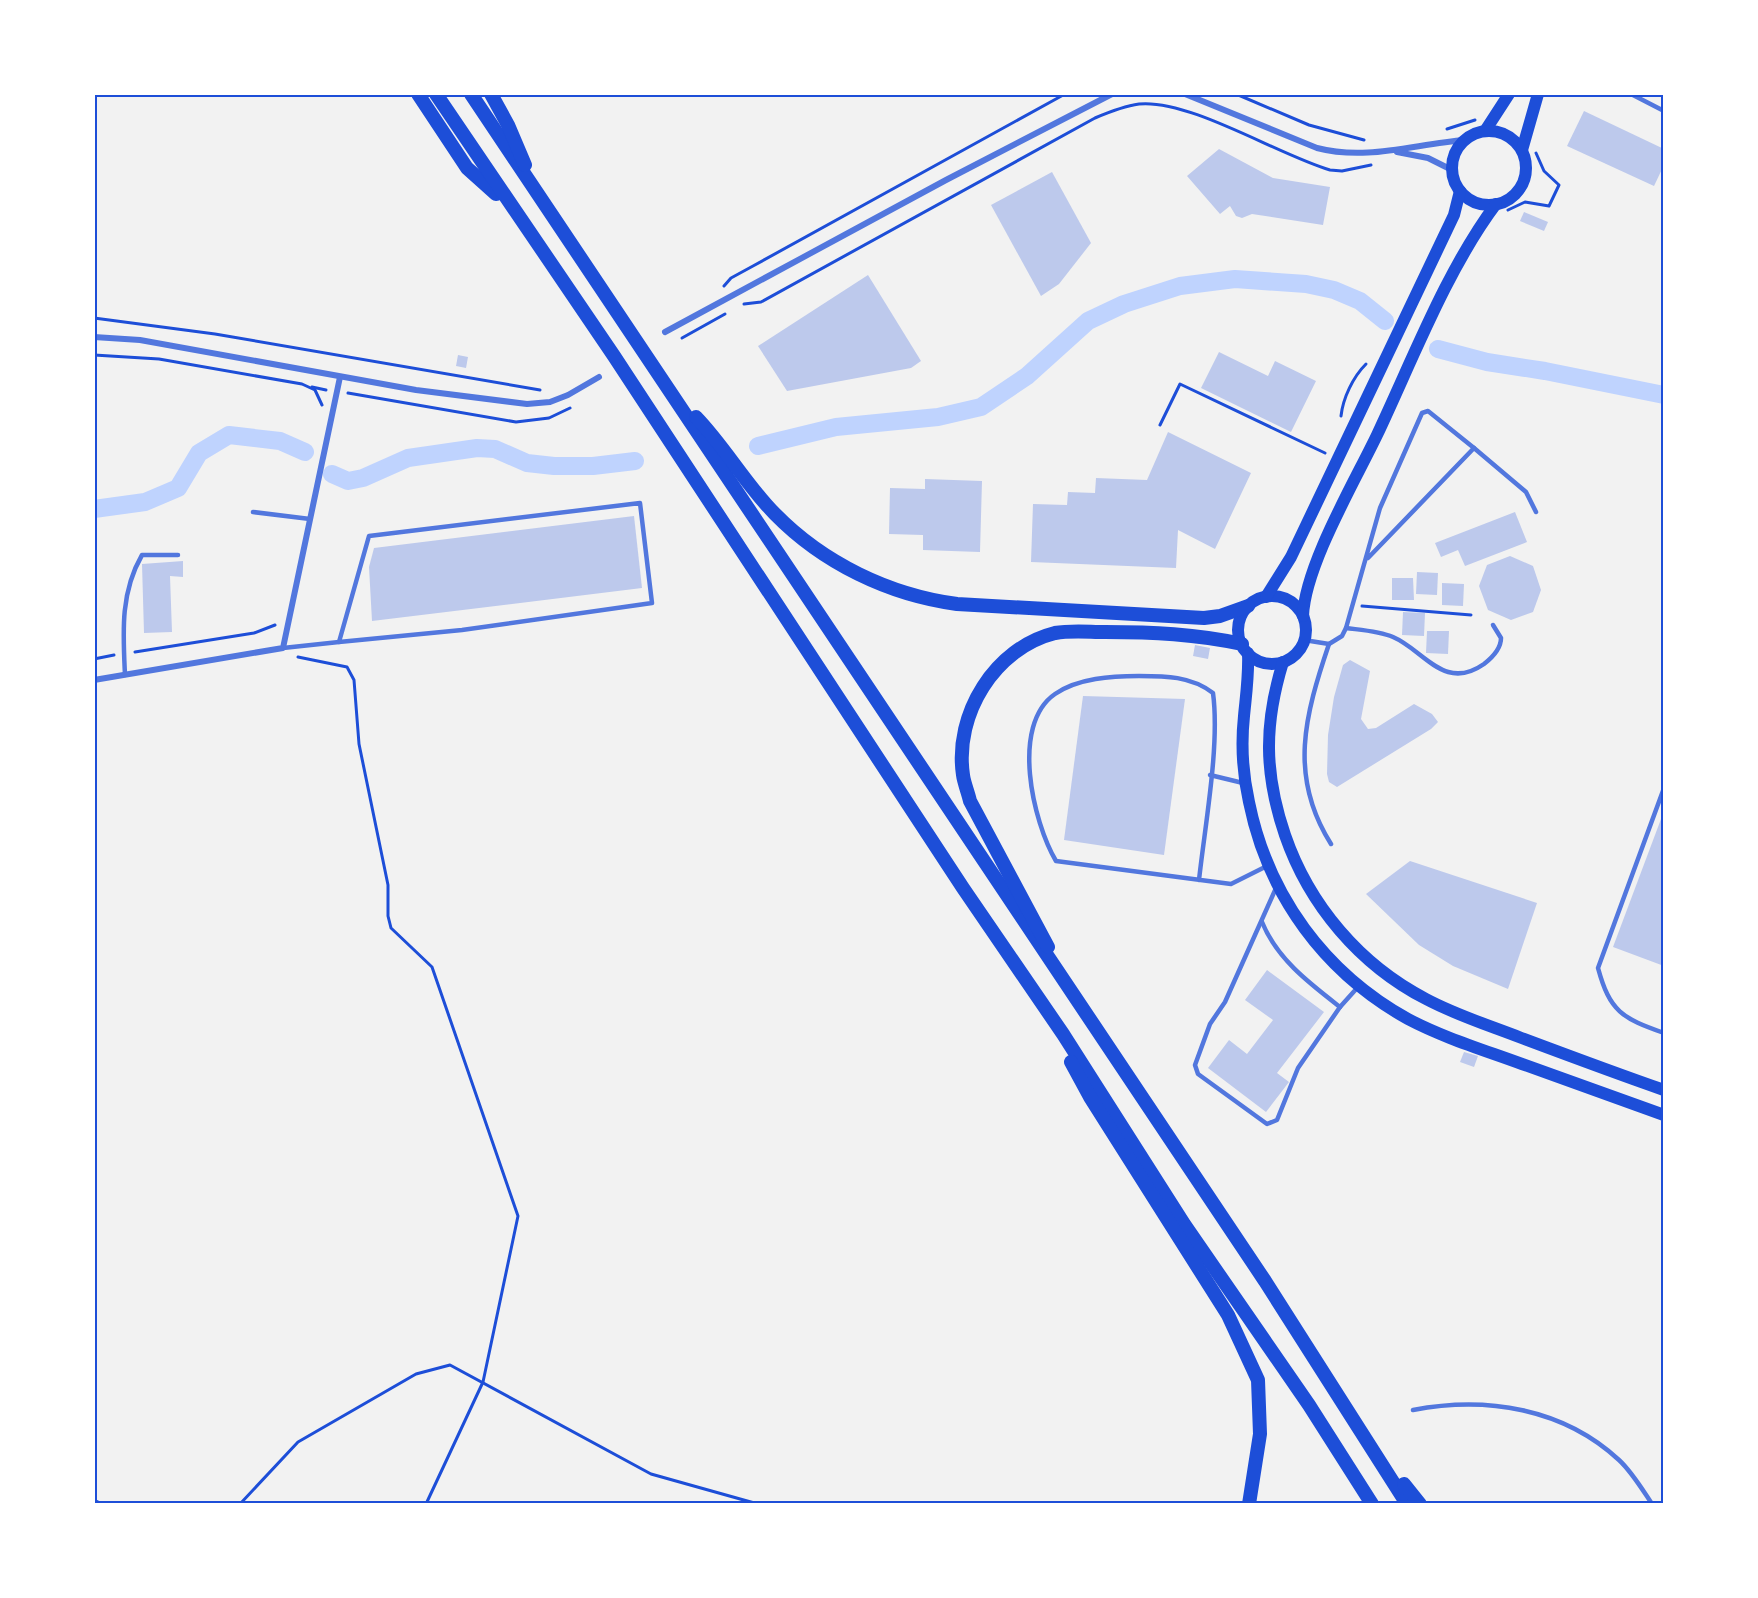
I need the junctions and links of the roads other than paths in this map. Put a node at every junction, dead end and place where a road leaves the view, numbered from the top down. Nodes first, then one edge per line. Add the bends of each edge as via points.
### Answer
1 (417, 94) edge
2 (436, 94) edge
3 (471, 94) edge
4 (491, 94) edge
5 (1112, 94) edge
6 (1185, 94) edge
7 (1509, 94) edge
8 (1538, 94) edge
9 (1631, 94) edge
10 (1664, 111) edge
11 (1485, 131) junction
12 (1465, 140) junction
13 (1522, 150) junction
14 (1393, 151) junction
15 (1452, 170) junction
16 (1460, 191) junction
17 (539, 198) junction
18 (512, 208) junction
19 (1500, 209) junction
20 (665, 332) dead end
21 (94, 337) edge
22 (340, 376) junction
23 (599, 377) dead end
24 (668, 388) junction
25 (1474, 448) junction
26 (253, 512) dead end
27 (1536, 512) dead end
28 (310, 519) junction
29 (178, 555) dead end
30 (1368, 558) junction
31 (1266, 597) junction
32 (1248, 606) junction
33 (1303, 616) junction
34 (1493, 625) dead end
35 (1346, 628) junction
36 (1304, 640) junction
37 (339, 642) junction
38 (1329, 644) junction
39 (283, 648) junction
40 (1245, 649) junction
41 (1283, 662) junction
42 (125, 675) junction
43 (94, 680) edge
44 (1210, 775) junction
45 (1246, 784) junction
46 (1664, 788) edge
47 (1331, 844) dead end
48 (1269, 865) junction
49 (1198, 880) junction
50 (1277, 885) junction
51 (1262, 922) junction
52 (1063, 979) junction
53 (1359, 986) junction
54 (1340, 1007) junction
55 (1664, 1033) edge
56 (1063, 1034) junction
57 (1664, 1090) edge
58 (1664, 1115) edge
59 (1413, 1410) dead end
60 (1364, 1437) junction
61 (1250, 1503) edge
62 (1372, 1503) edge
63 (1407, 1503) edge
64 (1420, 1503) edge
65 (1653, 1503) edge

1 - 18 highway via 467,168
2 - 18 highway
3 - 17 highway
4 - 17 highway
5 - 20 street
6 - 14 street via 1317,148 1350,155
7 - 11 main road
8 - 13 main road
9 - 10 lane
11 - 12 main road
11 - 13 main road via 1506,135
12 - 14 street via 1431,142
12 - 15 main road via 1453,159
13 - 19 main road via 1527,172 1523,184
14 - 15 street via 1428,158
15 - 16 main road
16 - 19 main road via 1476,202
16 - 31 main road via 1454,215 1327,483 1287,565
17 - 24 highway
18 - 56 highway
19 - 33 main road via 1462,257 1310,577
21 - 22 street via 151,342
22 - 23 street via 527,404 550,402
22 - 28 street
24 - 32 highway via 700,421 774,514 838,564 890,588 933,601 1094,614 1204,618
24 - 52 highway
25 - 27 lane via 1526,492
25 - 30 lane
25 - 30 lane via 1428,411 1422,413 1380,508
26 - 28 lane
28 - 39 street
29 - 42 lane via 142,555 134,569 123,611
30 - 35 lane
31 - 32 main road
31 - 33 main road via 1287,600
32 - 40 main road via 1239,620
33 - 36 main road
34 - 35 lane via 1502,638 1498,649 1480,666 1456,672 1437,669 1392,636
35 - 38 lane via 1342,636
36 - 38 lane
36 - 41 main road via 1297,653
37 - 37 lane via 462,630 652,603 640,503 369,536
37 - 39 lane
38 - 47 lane via 1306,719 1306,772 1315,819
39 - 42 street
40 - 41 main road via 1268,663
40 - 45 main road
40 - 52 highway via 1181,633 1056,633 1006,660 980,690 963,742 963,775 970,801 1039,926
41 - 57 main road via 1268,722 1274,794 1301,873 1349,941 1399,983 1450,1011
42 - 43 street
44 - 45 lane
44 - 49 lane
44 - 49 lane via 1213,693 1174,676 1101,676 1055,693 1040,709 1030,743 1032,794 1046,844 1056,861
45 - 48 main road via 1257,835
46 - 55 lane via 1598,968 1605,993 1616,1010 1632,1022
48 - 49 lane via 1231,884
48 - 50 main road
50 - 51 lane
50 - 53 main road via 1308,935
51 - 54 lane via 1270,941 1294,968
51 - 54 lane via 1225,1002 1210,1024 1195,1065 1198,1074 1266,1124 1273,1124 1298,1068
52 - 60 highway
53 - 54 lane
53 - 58 main road via 1408,1019 1444,1036
56 - 61 highway via 1071,1062 1090,1097 1228,1315 1255,1372 1260,1434
56 - 62 highway via 1184,1224
59 - 65 lane via 1487,1405 1566,1423 1620,1461
60 - 63 highway
60 - 64 highway

